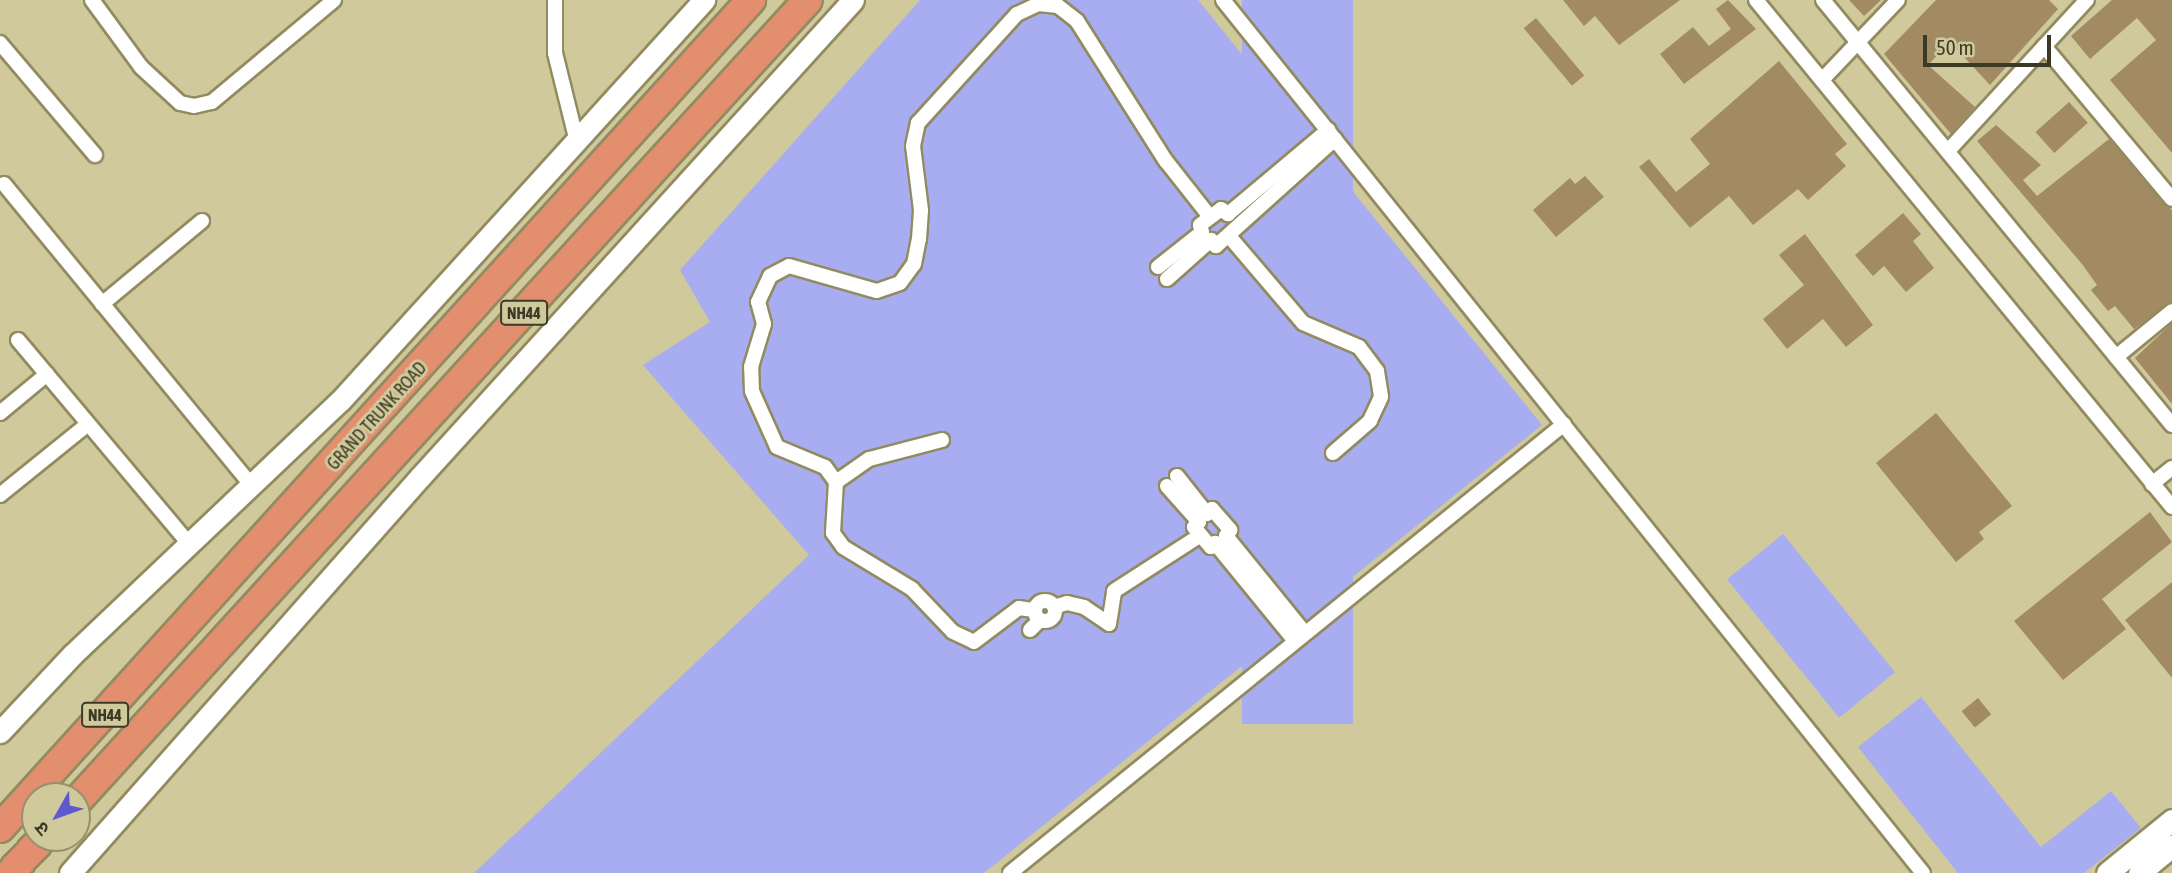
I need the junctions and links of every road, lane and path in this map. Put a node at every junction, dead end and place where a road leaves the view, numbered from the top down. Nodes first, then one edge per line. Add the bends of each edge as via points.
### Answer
1 (92, 0) edge
2 (334, 0) edge
3 (555, 0) edge
4 (704, 0) edge
5 (751, 0) edge
6 (808, 0) edge
7 (853, 0) edge
8 (1223, 0) edge
9 (1756, 0) edge
10 (1823, 0) edge
11 (1898, 0) edge
12 (2087, 0) edge
13 (1858, 42) junction
14 (0, 43) edge
15 (2044, 46) junction
16 (1822, 80) junction
17 (1332, 134) junction
18 (577, 142) junction
19 (1948, 151) junction
20 (95, 155) dead end
21 (4, 184) dead end
22 (2172, 200) edge
23 (1210, 217) junction
24 (202, 222) dead end
25 (1229, 236) junction
26 (102, 304) junction
27 (2172, 311) edge
28 (18, 340) dead end
29 (2116, 356) junction
30 (47, 374) junction
31 (0, 413) edge
32 (88, 424) junction
33 (1564, 424) junction
34 (2172, 425) edge
35 (942, 440) dead end
36 (1333, 453) dead end
37 (2172, 468) edge
38 (836, 482) junction
39 (2152, 484) junction
40 (251, 485) junction
41 (0, 495) edge
42 (2172, 508) edge
43 (1201, 535) junction
44 (189, 544) junction
45 (1299, 636) junction
46 (0, 732) edge
47 (91, 786) edge
48 (2172, 820) edge
49 (0, 828) edge
50 (2172, 846) edge
51 (30, 852) edge
52 (10, 873) edge
53 (70, 873) edge
54 (1010, 873) edge
55 (1923, 873) edge
56 (2107, 873) edge
57 (2139, 873) edge

1 - 2 street via 141,67 180,103 194,106 212,102
3 - 18 street via 555,53
4 - 18 street
5 - 49 highway, GRAND TRUNK ROAD / NH44
6 - 47 highway, NH44
7 - 53 street via 411,486
8 - 17 street
9 - 16 street
10 - 13 street
11 - 13 street
12 - 15 street
13 - 16 street
13 - 19 street
14 - 20 street
15 - 19 street
15 - 22 street
16 - 39 street
17 - 23 street via 1227,214 1221,209
17 - 25 street via 1235,224 1238,228
17 - 33 street
18 - 40 street via 340,401
19 - 29 street
21 - 26 street
23 - 25 street via 1200,225 1202,232 1162,273 1211,240 1216,246
23 - 38 street via 1159,151 1076,21 1058,6 1038,4 1017,14 918,123 913,146 921,210 919,239 914,264 900,283 877,291 789,266 769,276 758,302 764,324 751,368 760,419 776,447 825,467
24 - 26 street
25 - 36 street via 1303,323 1359,347 1377,371 1381,397 1370,421
26 - 40 street
27 - 29 street
28 - 30 street
29 - 34 street
30 - 31 street
30 - 32 street
32 - 41 street
32 - 44 street
33 - 45 street
33 - 55 street
35 - 38 street via 869,458
37 - 39 street
38 - 43 street via 833,533 843,547 912,589 953,632 974,642 1019,608 1035,620 1043,600 1055,607 1067,603 1084,607 1109,624 1114,591
39 - 42 street
40 - 44 street
43 - 45 street via 1211,547 1215,543
43 - 45 street via 1194,527 1199,522 1172,481 1207,514 1212,509 1230,530 1226,536
44 - 46 street
45 - 54 street
48 - 56 street
50 - 57 street
51 - 52 highway

